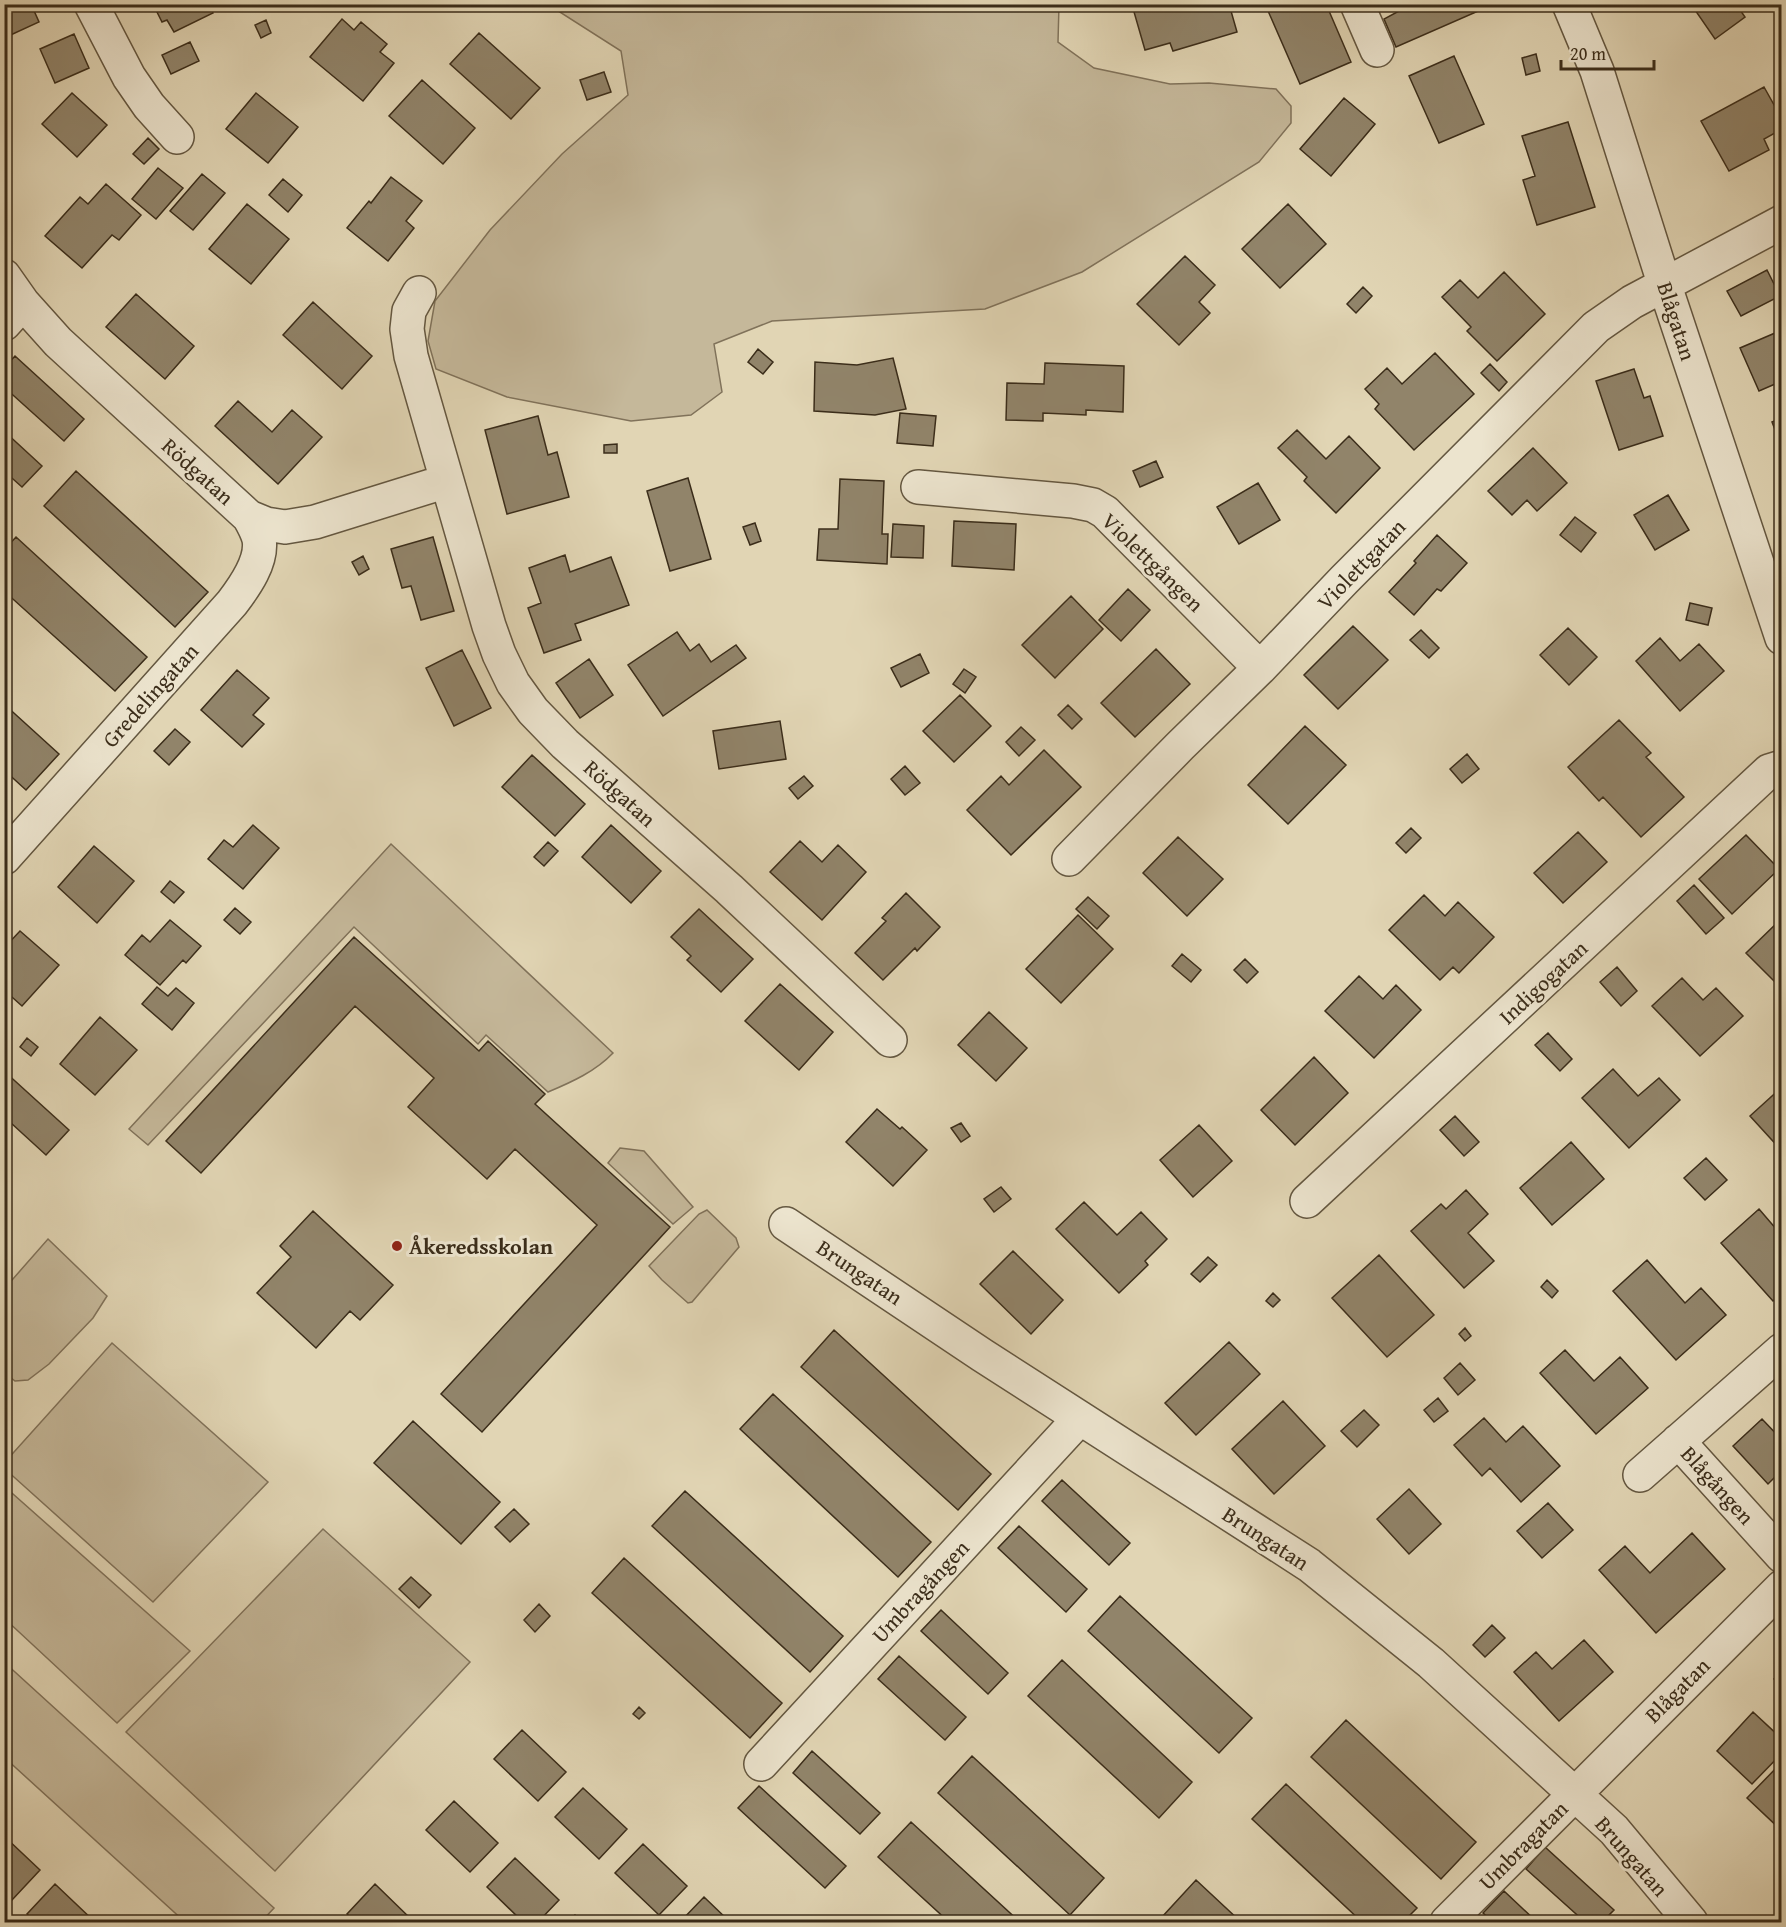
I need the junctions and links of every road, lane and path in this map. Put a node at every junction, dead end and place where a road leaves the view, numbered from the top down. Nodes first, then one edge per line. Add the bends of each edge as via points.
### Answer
1 (91, 4) edge
2 (1357, 4) edge
3 (1569, 4) edge
4 (1377, 50) dead end
5 (177, 137) dead end
6 (1782, 222) edge
7 (4, 276) edge
8 (1664, 283) junction
9 (419, 293) dead end
10 (14, 314) edge
11 (447, 481) junction
12 (918, 487) dead end
13 (249, 517) junction
14 (1782, 638) edge
15 (1260, 668) junction
16 (1782, 767) edge
17 (4, 858) edge
18 (1070, 859) dead end
19 (890, 1040) dead end
20 (1307, 1201) dead end
21 (786, 1224) dead end
22 (1782, 1350) edge
23 (1080, 1418) junction
24 (1678, 1441) junction
25 (1640, 1475) dead end
26 (1782, 1556) edge
27 (1782, 1587) edge
28 (761, 1764) dead end
29 (1574, 1794) junction
30 (1447, 1923) edge
31 (1691, 1923) edge

1 - 5 street via 129,77
2 - 4 street
3 - 8 street, Blågatan via 1597,71
6 - 8 street, Violettgatan
7 - 10 street, Rödgatan
8 - 14 street, Blågatan
8 - 15 street, Violettgatan via 1596,327
9 - 11 street, Rödgatan via 409,311 411,356
10 - 13 street, Rödgatan via 58,342
11 - 13 street, Rödgatan via 315,522 285,527
11 - 19 street, Rödgatan via 499,654 533,711
12 - 15 street, Violettgången via 1073,501 1105,512
13 - 17 street, Gredelingatan via 260,541 246,585
15 - 18 street, Violettgatan
16 - 20 street, Indigogatan via 1769,771
21 - 23 street, Brungatan
22 - 24 street, Blågången
23 - 28 street, Umbragången
23 - 29 street, Brungatan via 1309,1565 1431,1663
24 - 25 street, Blågången
24 - 26 street, Blågången
27 - 29 street, Blågatan
29 - 30 street, Umbragatan
29 - 31 street, Brungatan via 1614,1830

